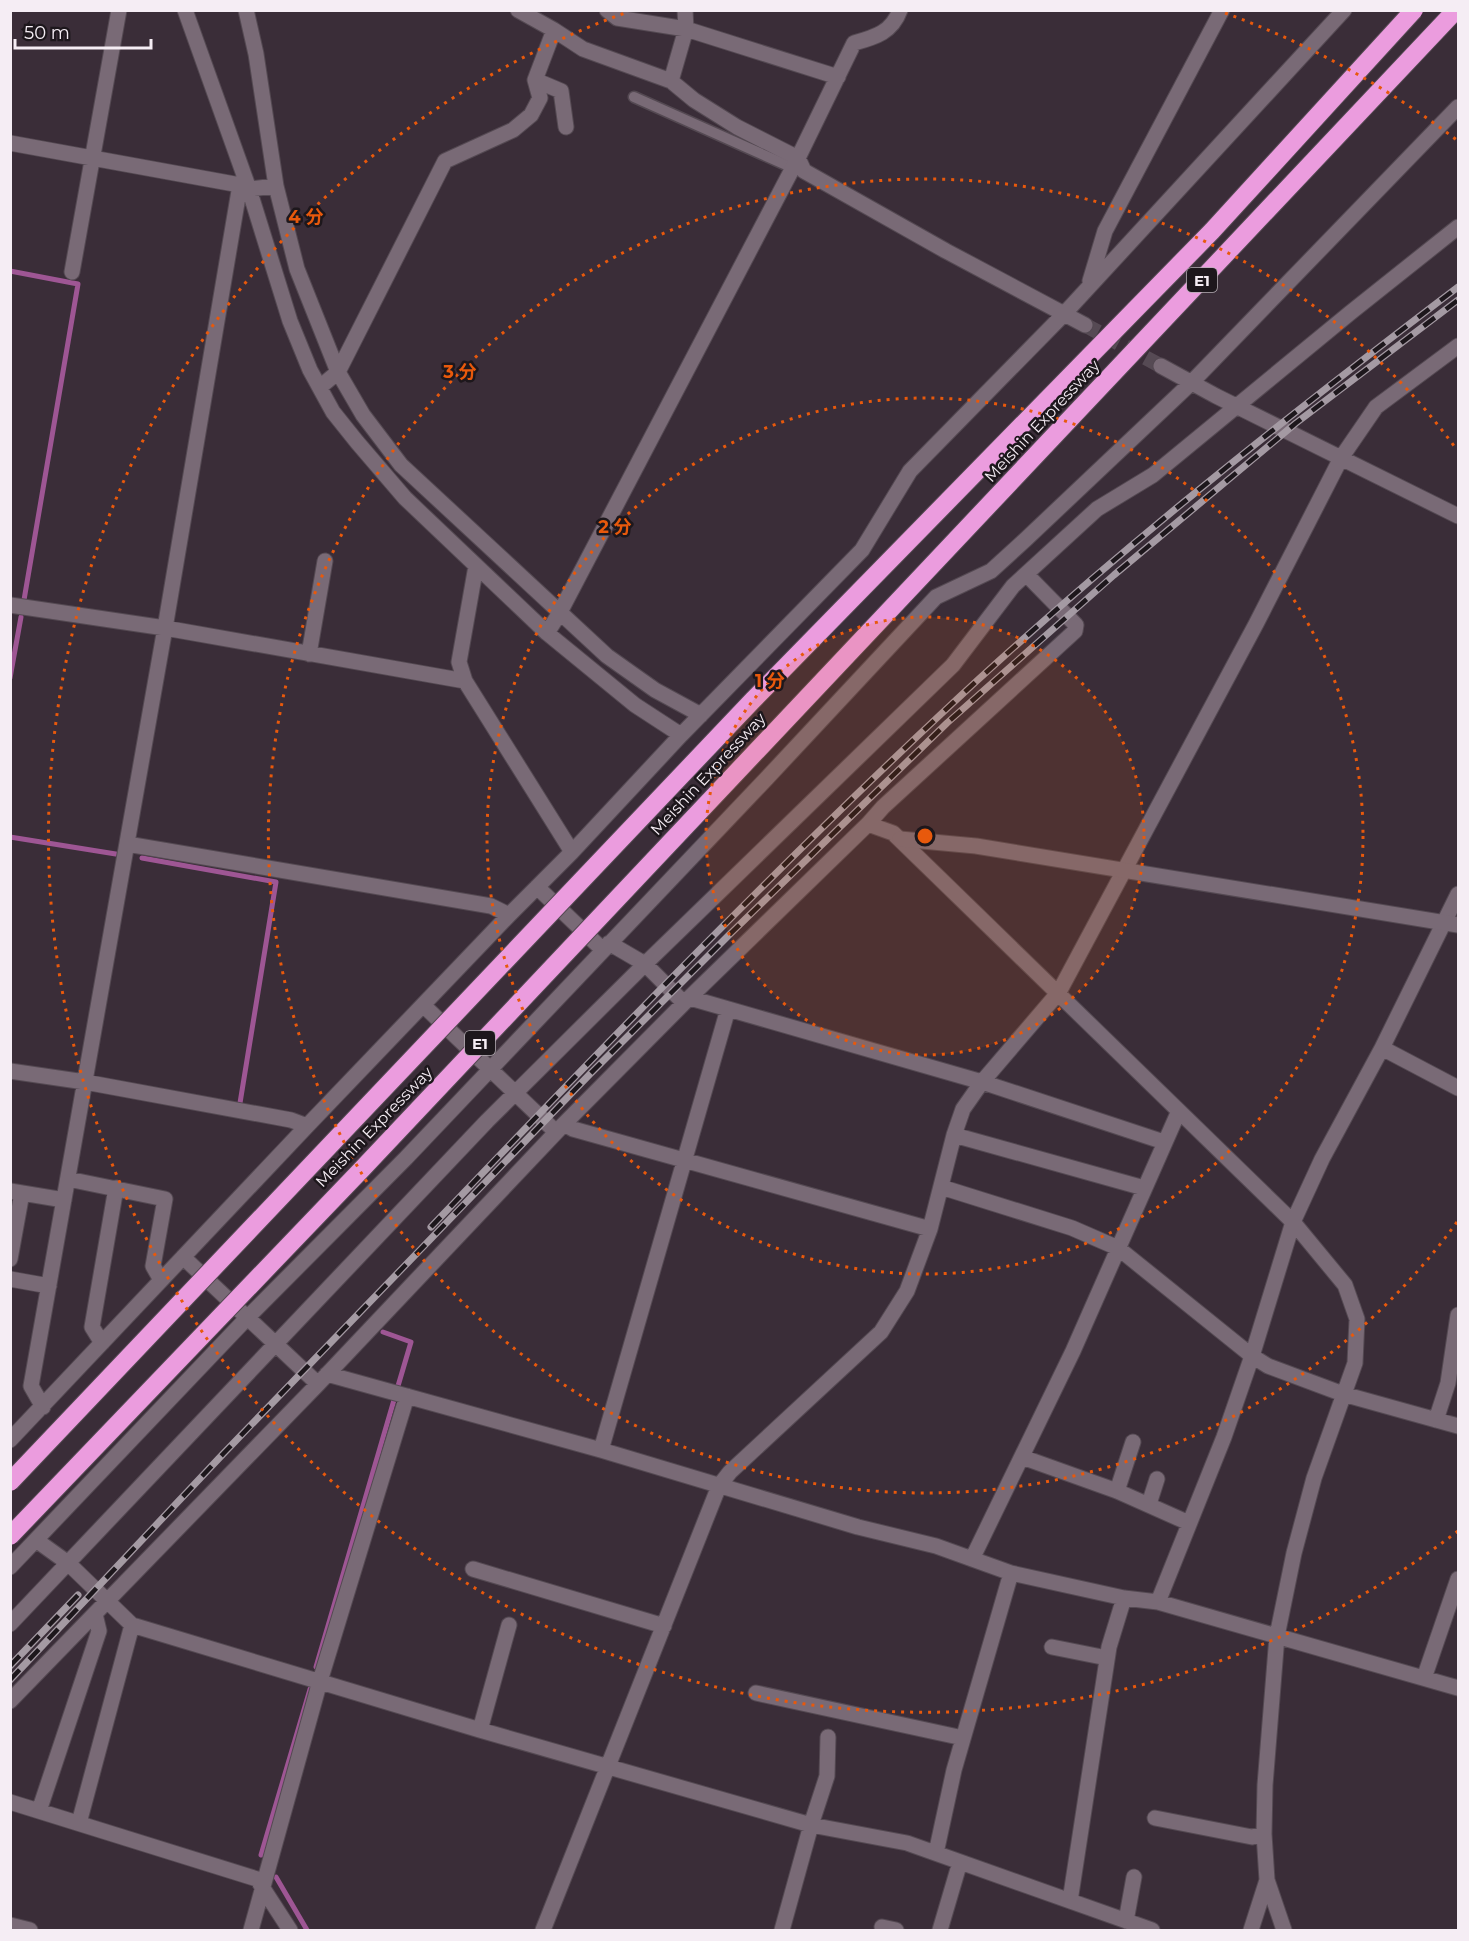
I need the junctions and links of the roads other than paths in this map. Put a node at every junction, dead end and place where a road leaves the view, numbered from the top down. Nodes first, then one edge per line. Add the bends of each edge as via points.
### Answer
1 (119, 10) edge
2 (185, 10) edge
3 (246, 10) edge
4 (607, 10) edge
5 (685, 10) edge
6 (900, 10) edge
7 (1222, 10) edge
8 (1344, 10) edge
9 (1414, 10) edge
10 (1456, 10) edge
11 (524, 12) edge
12 (686, 29) junction
13 (554, 30) junction
14 (838, 76) junction
15 (535, 80) junction
16 (671, 81) junction
17 (634, 97) dead end
18 (1458, 107) edge
19 (566, 128) dead end
20 (10, 143) edge
21 (92, 159) junction
22 (796, 163) junction
23 (276, 186) junction
24 (244, 187) junction
25 (1458, 227) edge
26 (72, 272) dead end
27 (1088, 287) junction
28 (1064, 314) junction
29 (1085, 325) tunnel mouth
30 (1458, 346) edge
31 (1161, 366) tunnel mouth
32 (338, 372) junction
33 (1191, 383) junction
34 (320, 387) junction
35 (1237, 406) junction
36 (1341, 458) junction
37 (1458, 516) edge
38 (325, 561) dead end
39 (476, 566) junction
40 (1026, 574) junction
41 (10, 605) edge
42 (560, 614) junction
43 (165, 628) junction
44 (547, 633) junction
45 (309, 654) junction
46 (465, 681) junction
47 (701, 715) junction
48 (681, 735) junction
49 (868, 824) junction
50 (900, 839) junction
51 (127, 844) junction
52 (572, 852) junction
53 (1124, 871) junction
54 (537, 887) junction
55 (1458, 894) edge
56 (509, 915) junction
57 (1451, 924) edge
58 (606, 947) junction
59 (645, 964) junction
60 (1059, 992) junction
61 (687, 1001) junction
62 (423, 1005) junction
63 (728, 1009) junction
64 (1382, 1048) junction
65 (490, 1069) junction
66 (10, 1071) edge
67 (86, 1082) junction
68 (982, 1082) junction
69 (1458, 1088) edge
70 (515, 1093) junction
71 (1178, 1113) junction
72 (307, 1126) junction
73 (560, 1128) junction
74 (954, 1134) junction
75 (1164, 1142) junction
76 (686, 1159) junction
77 (68, 1179) junction
78 (941, 1187) junction
79 (116, 1188) junction
80 (1144, 1188) junction
81 (16, 1192) edge
82 (64, 1200) junction
83 (1293, 1222) junction
84 (930, 1229) junction
85 (1118, 1248) junction
86 (183, 1257) junction
87 (10, 1259) edge
88 (10, 1279) edge
89 (162, 1280) junction
90 (49, 1286) junction
91 (1458, 1315) edge
92 (247, 1318) junction
93 (102, 1344) junction
94 (275, 1345) junction
95 (1252, 1356) junction
96 (322, 1379) junction
97 (1343, 1394) junction
98 (407, 1396) junction
99 (43, 1407) junction
100 (1436, 1420) junction
101 (1458, 1426) edge
102 (13, 1435) edge
103 (1133, 1442) dead end
104 (601, 1450) junction
105 (1022, 1457) junction
106 (1157, 1479) dead end
107 (10, 1482) edge
108 (719, 1486) junction
109 (1117, 1491) junction
110 (1149, 1504) junction
111 (1189, 1523) junction
112 (10, 1536) edge
113 (36, 1540) junction
114 (972, 1559) junction
115 (68, 1563) junction
116 (10, 1567) edge
117 (473, 1569) dead end
118 (1011, 1573) junction
119 (1458, 1579) edge
120 (1124, 1598) junction
121 (107, 1602) junction
122 (1158, 1602) junction
123 (95, 1614) junction
124 (10, 1624) edge
125 (509, 1624) dead end
126 (132, 1625) junction
127 (664, 1626) junction
128 (1277, 1636) junction
129 (1052, 1647) dead end
130 (1107, 1658) junction
131 (1424, 1678) junction
132 (320, 1681) junction
133 (1458, 1688) edge
134 (756, 1693) dead end
135 (10, 1701) edge
136 (480, 1730) junction
137 (828, 1737) dead end
138 (963, 1738) junction
139 (608, 1767) junction
140 (10, 1802) edge
141 (39, 1811) junction
142 (1155, 1818) dead end
143 (79, 1823) junction
144 (811, 1825) junction
145 (1264, 1834) junction
146 (936, 1853) junction
147 (960, 1862) junction
148 (1134, 1877) dead end
149 (1267, 1880) junction
150 (263, 1886) junction
151 (1070, 1901) junction
152 (1126, 1921) junction
153 (10, 1925) edge
154 (30, 1930) edge
155 (251, 1930) edge
156 (290, 1930) edge
157 (543, 1930) edge
158 (782, 1930) edge
159 (940, 1930) edge
160 (1152, 1930) edge
161 (1251, 1930) edge
162 (1284, 1930) edge

1 - 21 street
2 - 24 street
3 - 23 street
4 - 12 street via 617,18
5 - 12 street
6 - 14 street via 889,30 854,43
7 - 27 street via 1105,231
8 - 27 street
9 - 107 highway, Meishin Expressway / E1, bridge via 1212,231 753,700
10 - 112 highway, Meishin Expressway / E1, bridge
11 - 13 street
12 - 14 street
12 - 16 street
13 - 15 street
13 - 16 street via 583,50
14 - 22 street
15 - 19 street via 561,91
15 - 32 street via 540,98 531,115 513,130 445,161
16 - 22 street via 694,100
17 - 22 lane
18 - 33 street
20 - 21 street
21 - 24 street
21 - 26 street
22 - 28 street via 804,171
22 - 42 street
23 - 24 street
23 - 32 street via 297,269
24 - 34 street via 290,321
24 - 43 street
25 - 35 street
27 - 28 street
28 - 29 street
28 - 47 street via 910,471 862,550
30 - 36 street via 1376,406
31 - 33 street
32 - 34 street
32 - 42 street via 363,415 401,465
33 - 35 street
33 - 58 street via 991,571 936,597
34 - 39 street via 333,412 370,458 405,498
35 - 36 street
35 - 40 street via 1153,475 1097,509
36 - 37 street
36 - 53 street
38 - 45 street
39 - 44 street
39 - 46 street via 459,662
40 - 49 street via 1076,624 1075,631
40 - 59 street via 953,665
41 - 43 street
42 - 44 street
42 - 47 street via 607,656
43 - 45 street
43 - 51 street
44 - 48 street via 635,705
45 - 46 street
46 - 52 street
47 - 48 street
48 - 52 street
49 - 50 street via 893,832
49 - 61 street
50 - 53 street via 976,846
50 - 60 street
51 - 56 street via 491,906
51 - 67 street
52 - 54 street
53 - 57 street
53 - 60 street
54 - 56 street
54 - 58 street
55 - 57 street
56 - 62 street
57 - 64 street
58 - 59 street
58 - 65 street
59 - 61 street
59 - 70 street
60 - 68 street
60 - 71 street
61 - 63 street
61 - 73 street
62 - 65 street
62 - 72 street
63 - 68 street
63 - 76 street
64 - 69 street
64 - 83 street
65 - 70 street
65 - 92 street
66 - 67 street
67 - 72 street
67 - 77 street
68 - 74 street via 963,1109
68 - 75 street
70 - 73 street
70 - 94 street
71 - 75 street
71 - 83 street
72 - 86 street
73 - 76 street
73 - 96 street
74 - 78 street
74 - 80 street
75 - 80 street
76 - 84 street
76 - 104 street
77 - 79 street
77 - 82 street
78 - 84 street
78 - 85 street via 1072,1228
79 - 89 street via 165,1199 153,1266
79 - 93 street via 92,1327
80 - 85 street
81 - 82 street
81 - 87 street
82 - 90 street
83 - 95 street
83 - 97 street via 1345,1285 1357,1319 1355,1363
84 - 108 street via 907,1291 881,1332
85 - 95 street
85 - 105 street
86 - 89 street
86 - 92 street
88 - 90 street
89 - 93 street
90 - 99 street via 32,1386
91 - 100 street via 1448,1383
92 - 94 street
92 - 113 street
93 - 99 street
94 - 96 street
94 - 115 street
95 - 97 street via 1268,1366
95 - 111 street
96 - 98 street
96 - 121 street
97 - 100 street
97 - 128 street via 1294,1553
98 - 104 street
98 - 132 street
99 - 102 street
100 - 101 street
103 - 109 street
104 - 108 street
105 - 109 street
105 - 114 street
106 - 110 street
108 - 114 street
108 - 127 street
109 - 110 street
110 - 111 street
111 - 122 street
113 - 115 street
113 - 116 street
114 - 118 street
115 - 121 street
115 - 124 street
117 - 127 street
118 - 120 street
118 - 138 street
119 - 131 street
120 - 122 street
120 - 130 street
121 - 123 street
121 - 126 street
122 - 128 street
123 - 135 street
123 - 141 street via 99,1631
125 - 136 street
126 - 132 street
126 - 143 street
127 - 139 street
128 - 131 street
128 - 145 street
129 - 130 street
130 - 151 street
131 - 133 street
132 - 136 street
132 - 150 street
134 - 138 street
136 - 139 street
137 - 144 street via 827,1776
138 - 146 street
139 - 144 street
139 - 157 street
140 - 141 street
141 - 143 street
142 - 145 street via 1252,1837
143 - 150 street via 257,1879
144 - 146 street via 906,1843
144 - 158 street
145 - 149 street
146 - 147 street
147 - 151 street
147 - 159 street
148 - 152 street
149 - 161 street
149 - 162 street
150 - 155 street
150 - 156 street
151 - 152 street
152 - 160 street
153 - 154 street

